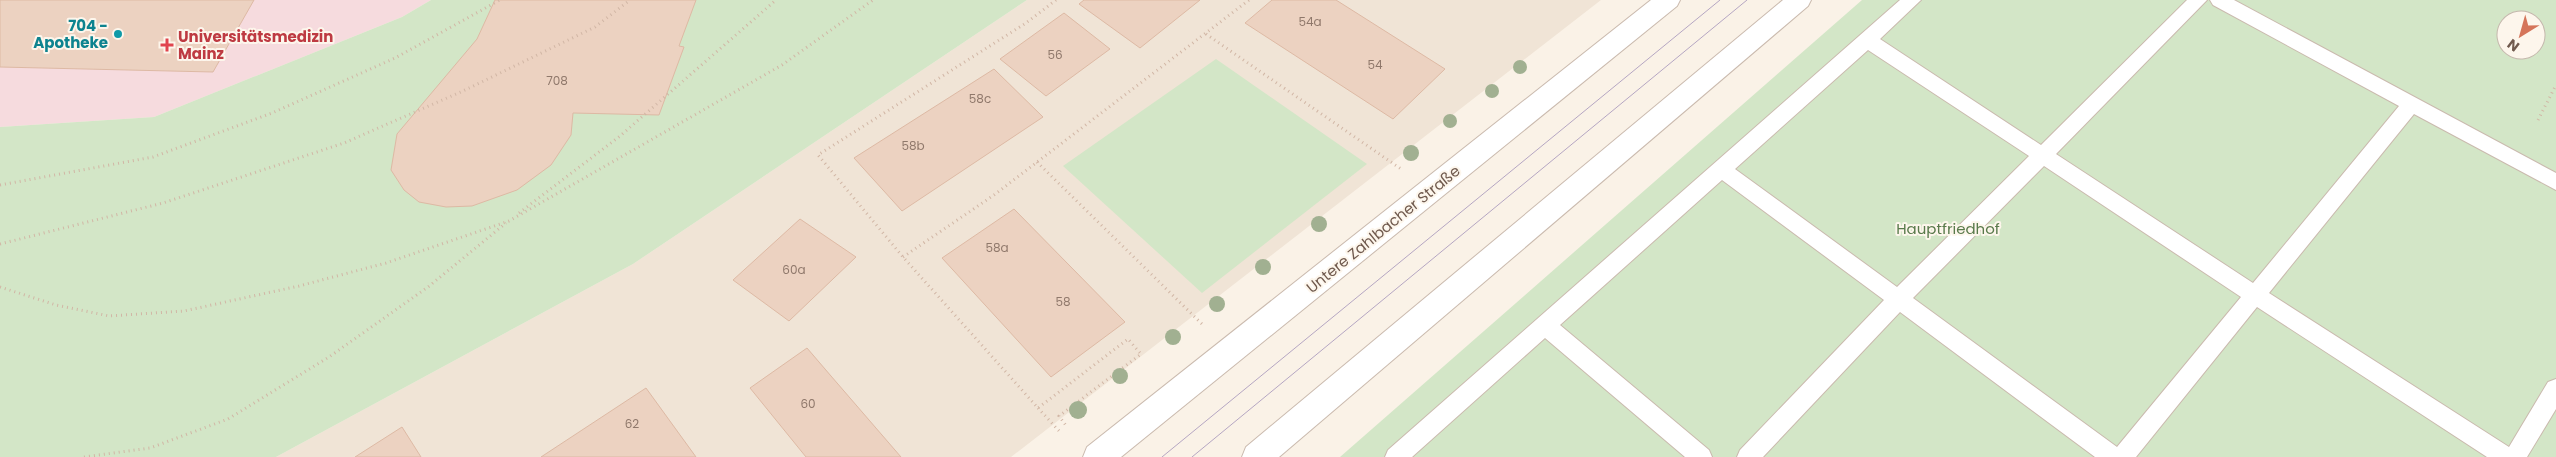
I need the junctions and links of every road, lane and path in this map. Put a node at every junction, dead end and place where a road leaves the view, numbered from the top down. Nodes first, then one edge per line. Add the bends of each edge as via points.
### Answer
1 (500, 0) edge
2 (630, 0) edge
3 (776, 0) edge
4 (873, 0) edge
5 (1056, 0) edge
6 (1249, 0) edge
7 (1668, 0) edge
8 (1799, 0) edge
9 (1912, 0) edge
10 (2198, 0) edge
11 (2219, 0) edge
12 (1206, 34) junction
13 (1867, 40) junction
14 (2556, 85) edge
15 (2411, 105) junction
16 (2538, 120) dead end
17 (2042, 155) junction
18 (1037, 162) junction
19 (1721, 169) junction
20 (1402, 170) dead end
21 (2556, 182) edge
22 (0, 184) edge
23 (509, 221) junction
24 (0, 244) edge
25 (903, 257) junction
26 (0, 287) edge
27 (2255, 295) junction
28 (1898, 300) junction
29 (1202, 324) dead end
30 (1545, 325) junction
31 (2556, 389) edge
32 (1038, 408) junction
33 (1067, 427) dead end
34 (1060, 432) dead end
35 (84, 457) edge
36 (1098, 457) edge
37 (1257, 457) edge
38 (1396, 457) edge
39 (1702, 457) edge
40 (1748, 457) edge
41 (2113, 457) edge
42 (2122, 457) edge
43 (2506, 457) edge
44 (2516, 457) edge

1 - 22 path via 395,58 254,120 154,156
2 - 24 path via 595,27 344,143 163,203
3 - 23 path via 620,136
4 - 23 path via 782,65
5 - 25 path via 1026,23 818,155
6 - 12 path
7 - 36 street, Untere Zahlbacher Straße
8 - 37 street
9 - 13 lane
10 - 17 lane
11 - 15 lane
12 - 18 path
12 - 20 path
13 - 17 lane
13 - 19 lane
14 - 16 path
15 - 21 lane
15 - 27 lane
17 - 27 lane
17 - 28 lane
18 - 25 path
18 - 29 path
19 - 28 lane
19 - 30 lane
23 - 26 path via 386,263 184,311 109,316 56,305
23 - 35 path via 428,287 329,358 228,419 150,448
25 - 32 path
27 - 42 lane
27 - 43 lane
28 - 40 lane
28 - 41 lane
30 - 38 lane
30 - 39 lane
31 - 44 lane
32 - 33 path via 1128,339 1141,354 1058,416
32 - 34 path

